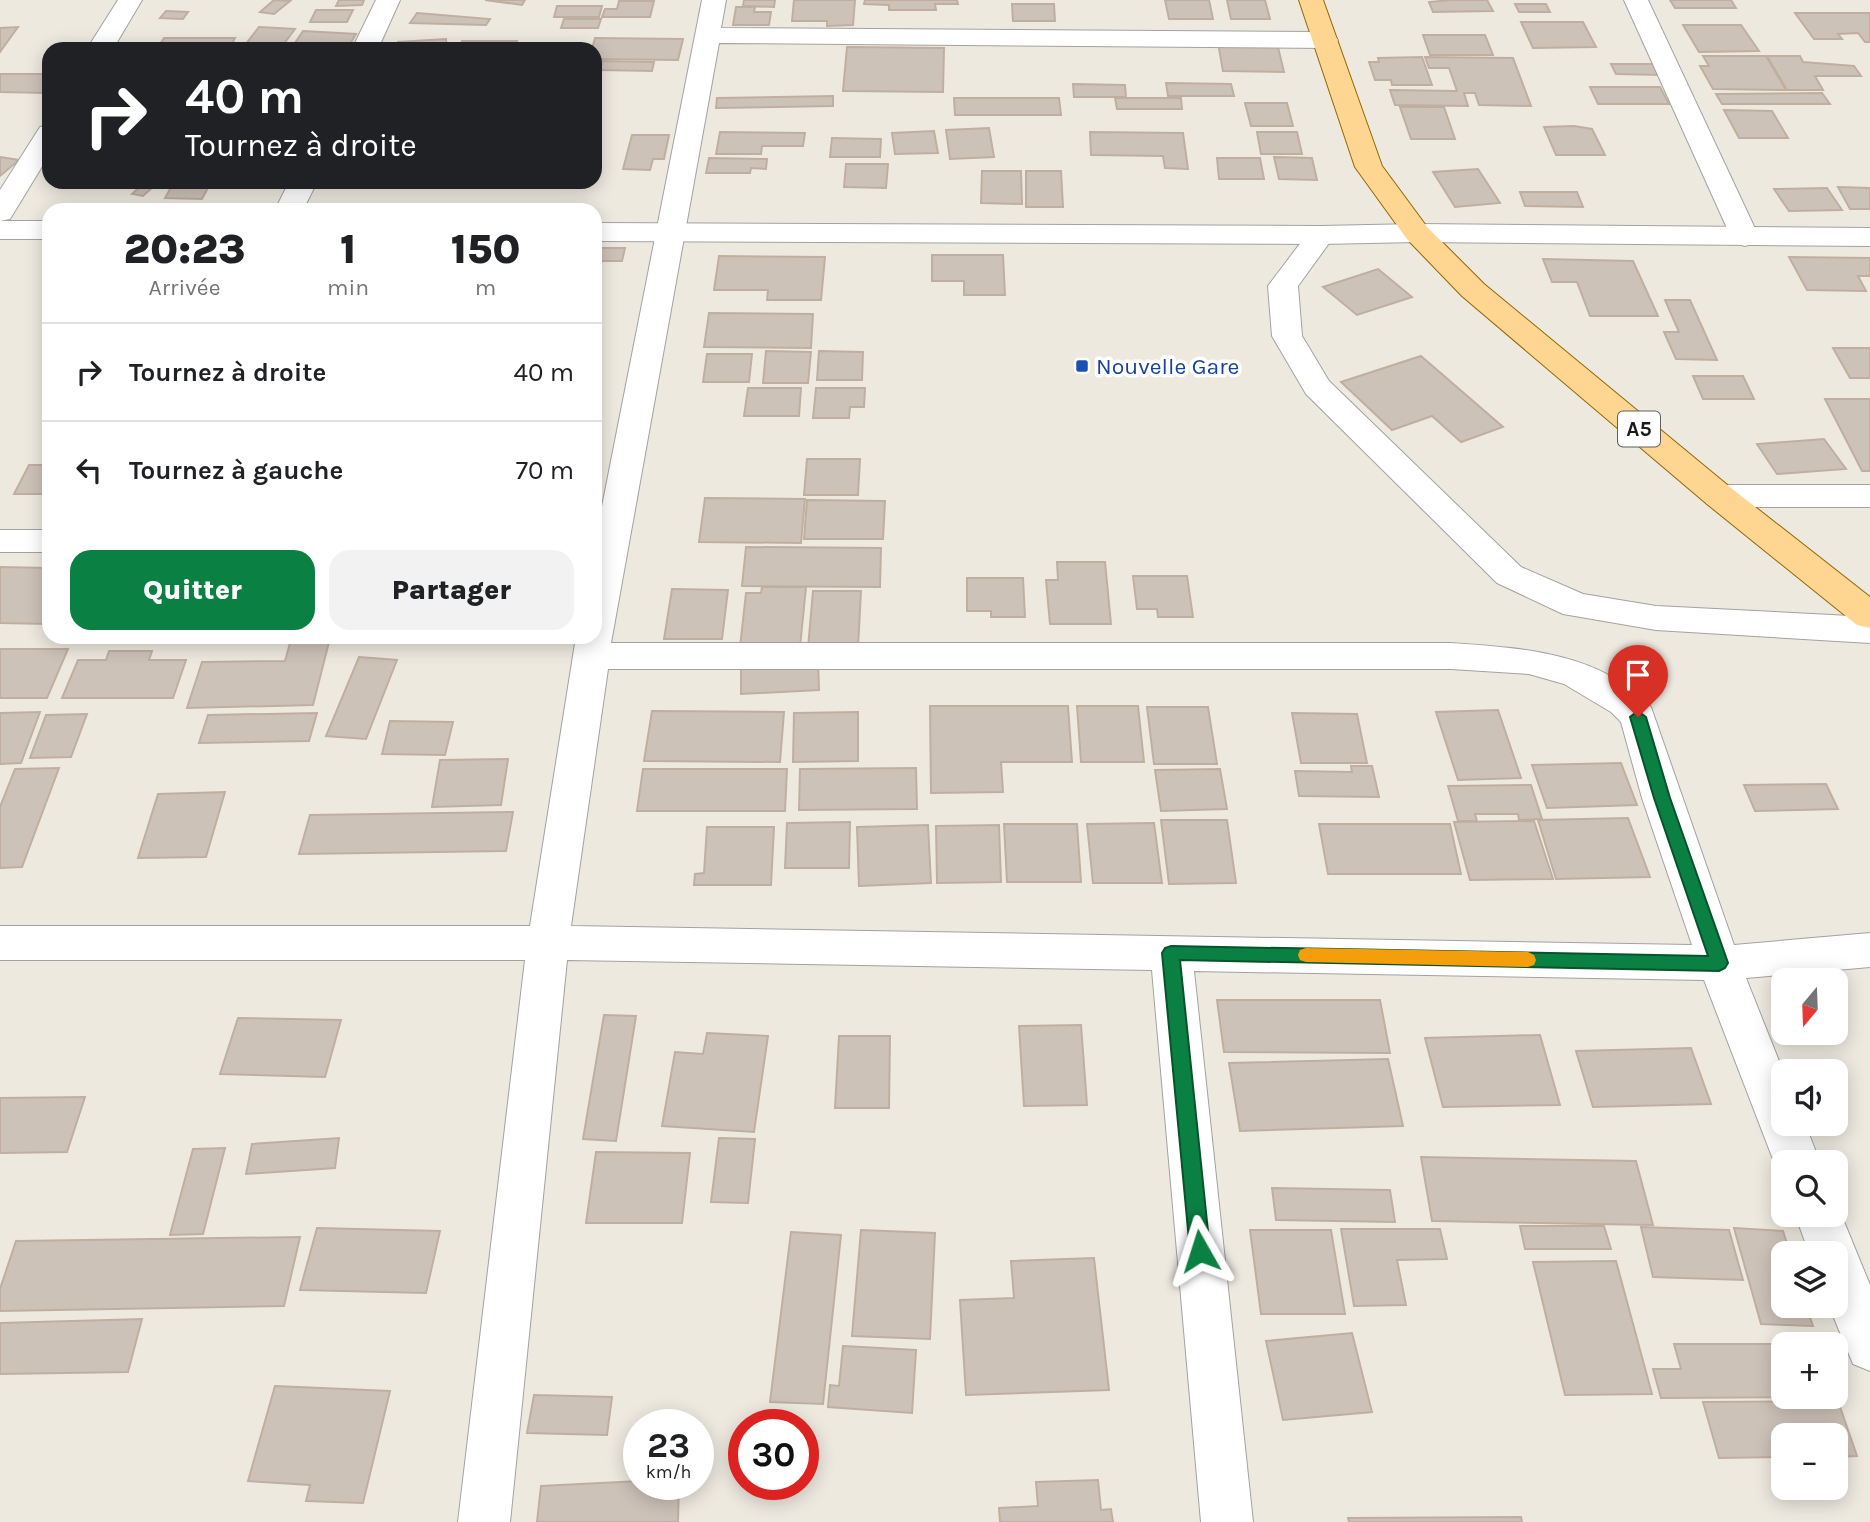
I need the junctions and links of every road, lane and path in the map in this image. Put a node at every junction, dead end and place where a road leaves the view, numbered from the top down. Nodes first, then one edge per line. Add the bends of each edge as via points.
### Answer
1 (130, 0) edge
2 (388, 0) edge
3 (714, 0) edge
4 (1311, 0) edge
5 (1636, 0) edge
6 (706, 35) junction
7 (1325, 40) junction
8 (104, 42) edge
9 (368, 42) edge
10 (42, 144) edge
11 (0, 213) edge
12 (0, 230) edge
13 (42, 230) edge
14 (602, 232) edge
15 (671, 233) junction
16 (1417, 233) junction
17 (1321, 235) junction
18 (1745, 237) junction
19 (1870, 237) edge
20 (1719, 496) junction
21 (1870, 496) edge
22 (0, 541) edge
23 (42, 541) edge
24 (604, 542) edge
25 (602, 560) edge
26 (1870, 616) edge
27 (1870, 630) edge
28 (602, 642) edge
29 (593, 644) edge
30 (0, 943) edge
31 (548, 943) junction
32 (1870, 950) edge
33 (1171, 953) junction
34 (1719, 963) junction
35 (1792, 1150) edge
36 (1848, 1291) edge
37 (1870, 1347) edge
38 (484, 1522) edge
39 (1227, 1522) edge

1 - 8 street
2 - 9 street
3 - 6 street
4 - 7 main road, A5
5 - 18 street
6 - 7 street
6 - 15 street
7 - 16 main road, A5 via 1368,167
10 - 11 street
12 - 13 street
14 - 15 street
15 - 17 street
15 - 24 street
16 - 17 street
16 - 18 street
16 - 20 main road, A5 via 1473,289
17 - 27 street via 1283,286 1287,336 1317,387 1509,575 1576,605 1656,618
18 - 19 street
20 - 21 street
20 - 26 main road, A5
22 - 23 street
24 - 25 street
28 - 34 street via 1529,661 1577,675 1624,702 1638,717
29 - 31 street
30 - 31 street
31 - 33 street
31 - 38 street
32 - 34 street
33 - 34 street
33 - 39 street
34 - 35 street
36 - 37 street

